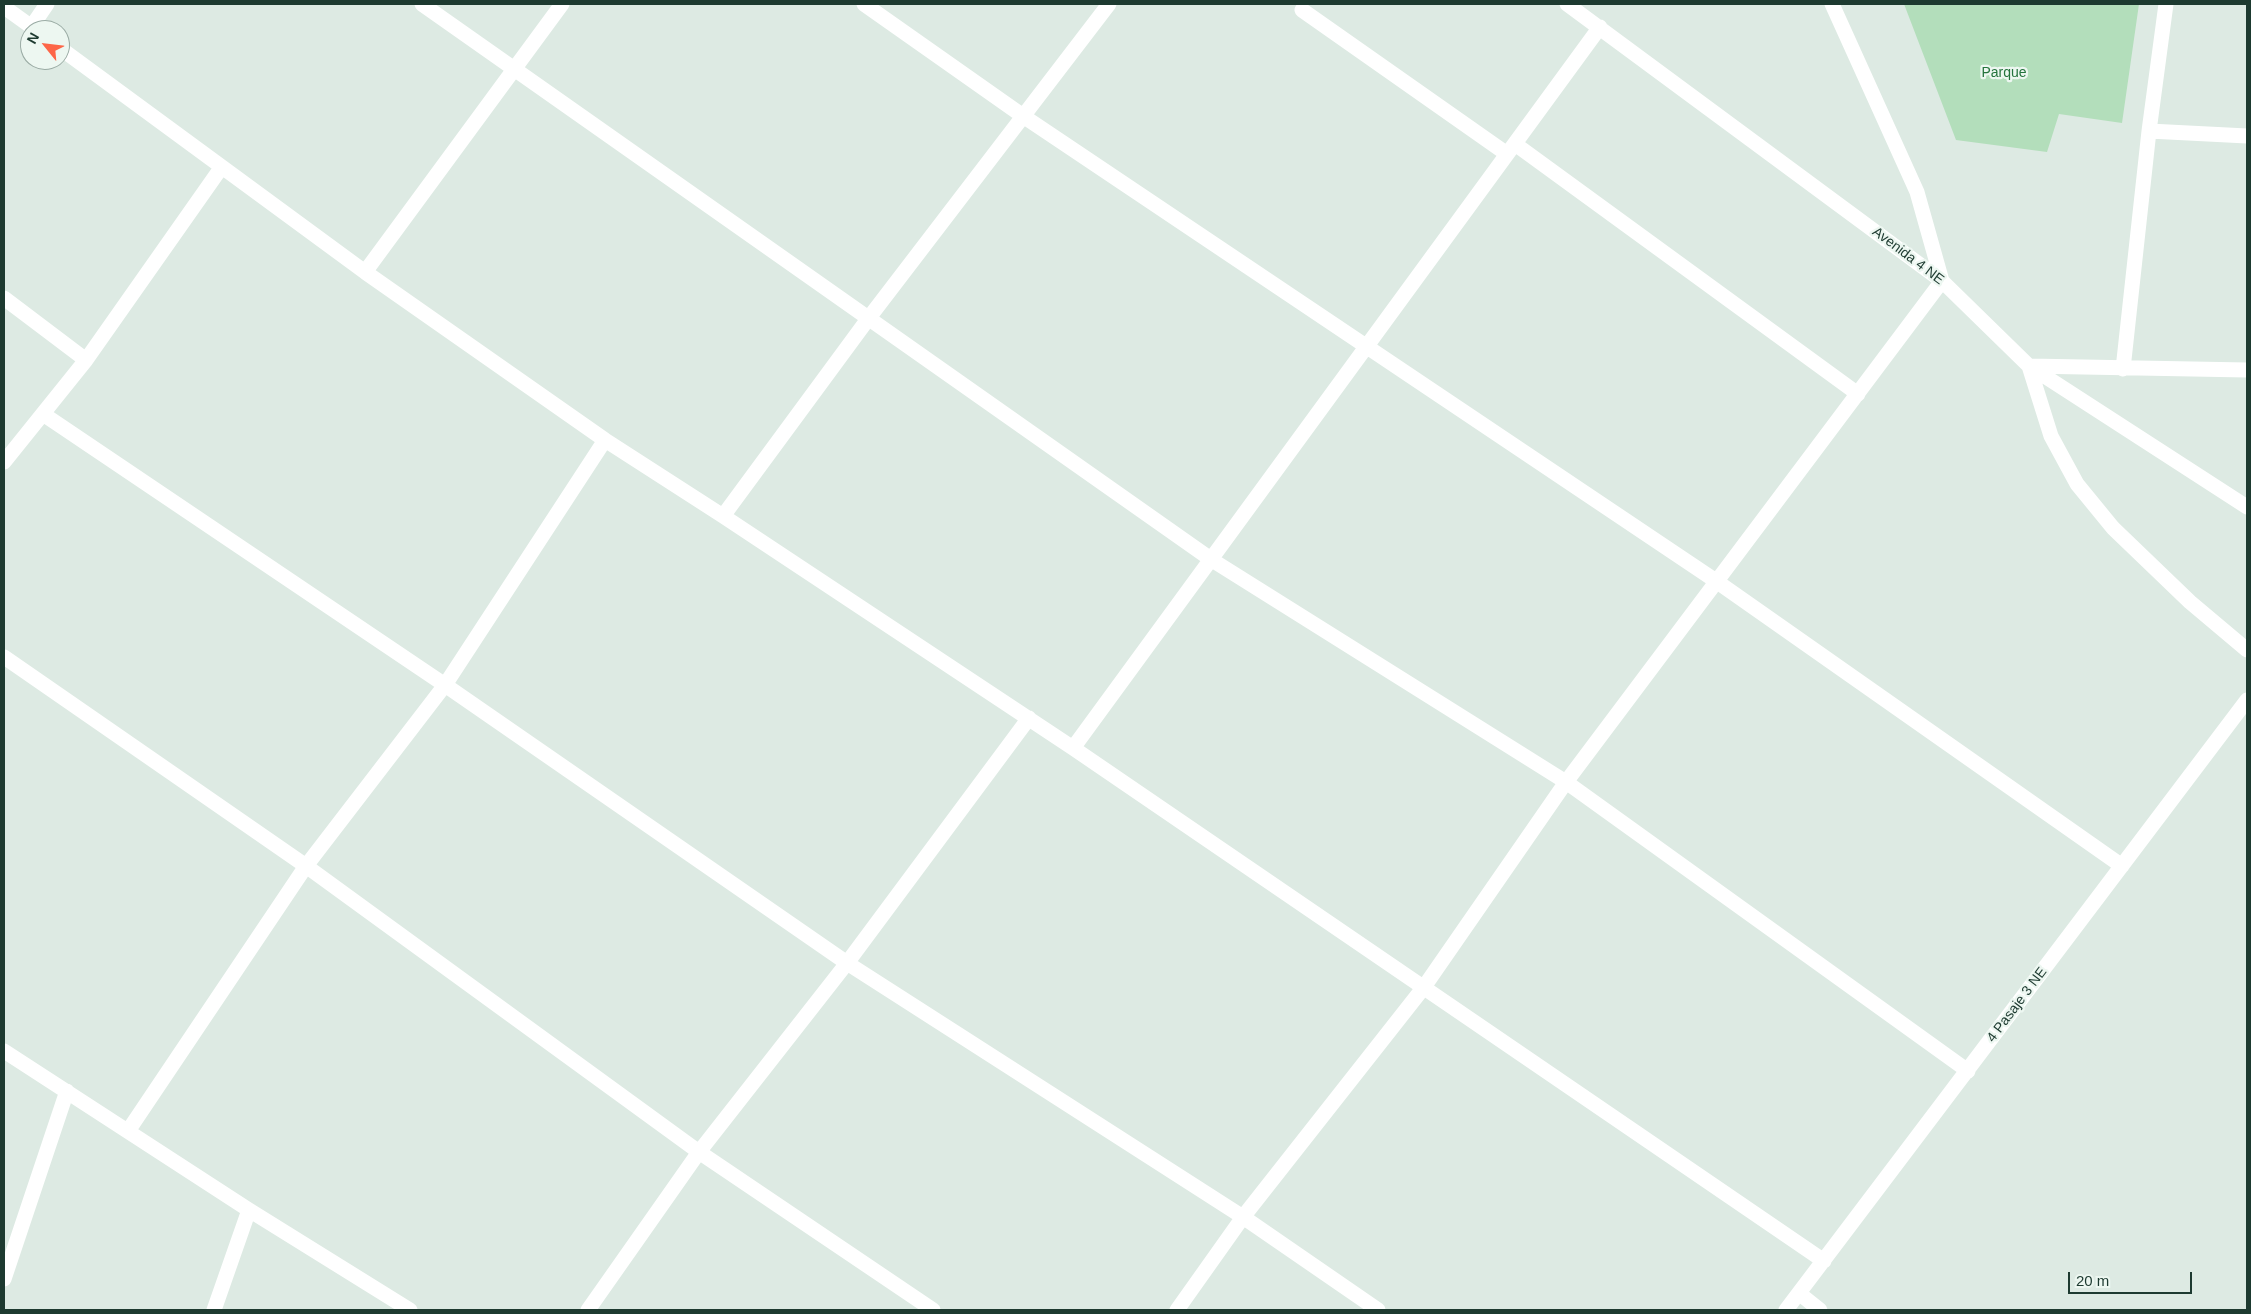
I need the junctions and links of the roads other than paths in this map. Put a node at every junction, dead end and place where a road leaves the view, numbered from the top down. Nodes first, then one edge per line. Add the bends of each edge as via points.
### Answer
1 (48, 4) edge
2 (422, 4) edge
3 (562, 4) edge
4 (864, 4) edge
5 (1109, 4) edge
6 (1567, 4) edge
7 (1832, 4) edge
8 (2166, 4) edge
9 (4, 7) edge
10 (1302, 10) dead end
11 (23, 20) edge
12 (39, 20) edge
13 (1600, 27) junction
14 (70, 55) edge
15 (514, 68) junction
16 (1023, 116) junction
17 (2149, 131) junction
18 (2247, 136) edge
19 (1511, 149) junction
20 (221, 168) junction
21 (364, 272) junction
22 (1942, 281) junction
23 (4, 298) edge
24 (868, 320) junction
25 (1366, 346) junction
26 (86, 360) junction
27 (2029, 366) junction
28 (2122, 369) junction
29 (2247, 370) edge
30 (1858, 394) junction
31 (43, 414) junction
32 (605, 440) junction
33 (4, 462) edge
34 (2247, 507) edge
35 (724, 516) junction
36 (1212, 560) junction
37 (1716, 581) junction
38 (2247, 650) edge
39 (4, 657) edge
40 (445, 685) junction
41 (2247, 700) edge
42 (1029, 718) junction
43 (1073, 748) junction
44 (1566, 782) junction
45 (306, 866) junction
46 (2122, 866) junction
47 (847, 963) junction
48 (1424, 987) junction
49 (4, 1051) edge
50 (1968, 1071) junction
51 (67, 1091) junction
52 (128, 1131) junction
53 (700, 1152) junction
54 (249, 1210) junction
55 (1243, 1217) junction
56 (1824, 1262) junction
57 (4, 1277) edge
58 (1800, 1294) junction
59 (214, 1310) edge
60 (410, 1310) edge
61 (588, 1310) edge
62 (934, 1310) edge
63 (1177, 1310) edge
64 (1378, 1310) edge
65 (1786, 1310) edge
66 (1820, 1310) edge

1 - 12 street
2 - 15 street
3 - 15 street
4 - 16 street
5 - 16 street
6 - 13 street, Avenida 4 NE
7 - 22 street via 1916,192
8 - 17 street
9 - 11 street
10 - 19 street
13 - 19 street
13 - 22 street, Avenida 4 NE
14 - 20 street
15 - 21 street
15 - 24 street
16 - 24 street
16 - 25 street
17 - 18 street
17 - 28 street
19 - 25 street
19 - 30 street
20 - 21 street
20 - 26 street
21 - 32 street
22 - 27 street, Avenida 4 NE
22 - 30 street
23 - 26 street
24 - 35 street
24 - 36 street
25 - 36 street
25 - 37 street
26 - 31 street
27 - 28 street
27 - 34 street, Avenida 4 NE
27 - 38 street via 2051,436 2077,484 2113,528 2190,602
28 - 29 street
30 - 37 street
31 - 33 street
31 - 40 street
32 - 35 street
32 - 40 street
35 - 42 street
36 - 43 street
36 - 44 street
37 - 44 street
37 - 46 street
39 - 45 street
40 - 45 street
40 - 47 street
41 - 46 street, 4 Pasaje 3 NE
42 - 43 street
42 - 47 street
43 - 48 street
44 - 48 street
44 - 50 street
45 - 52 street
45 - 53 street
46 - 50 street, 4 Pasaje 3 NE
47 - 53 street
47 - 55 street
48 - 55 street
48 - 56 street
49 - 51 street
50 - 56 street, 4 Pasaje 3 NE
51 - 52 street
51 - 57 street
52 - 54 street
53 - 61 street
53 - 62 street
54 - 59 street
54 - 60 street
55 - 63 street
55 - 64 street
56 - 58 street, 4 Pasaje 3 NE
58 - 65 street, 4 Pasaje 3 NE
58 - 66 street

